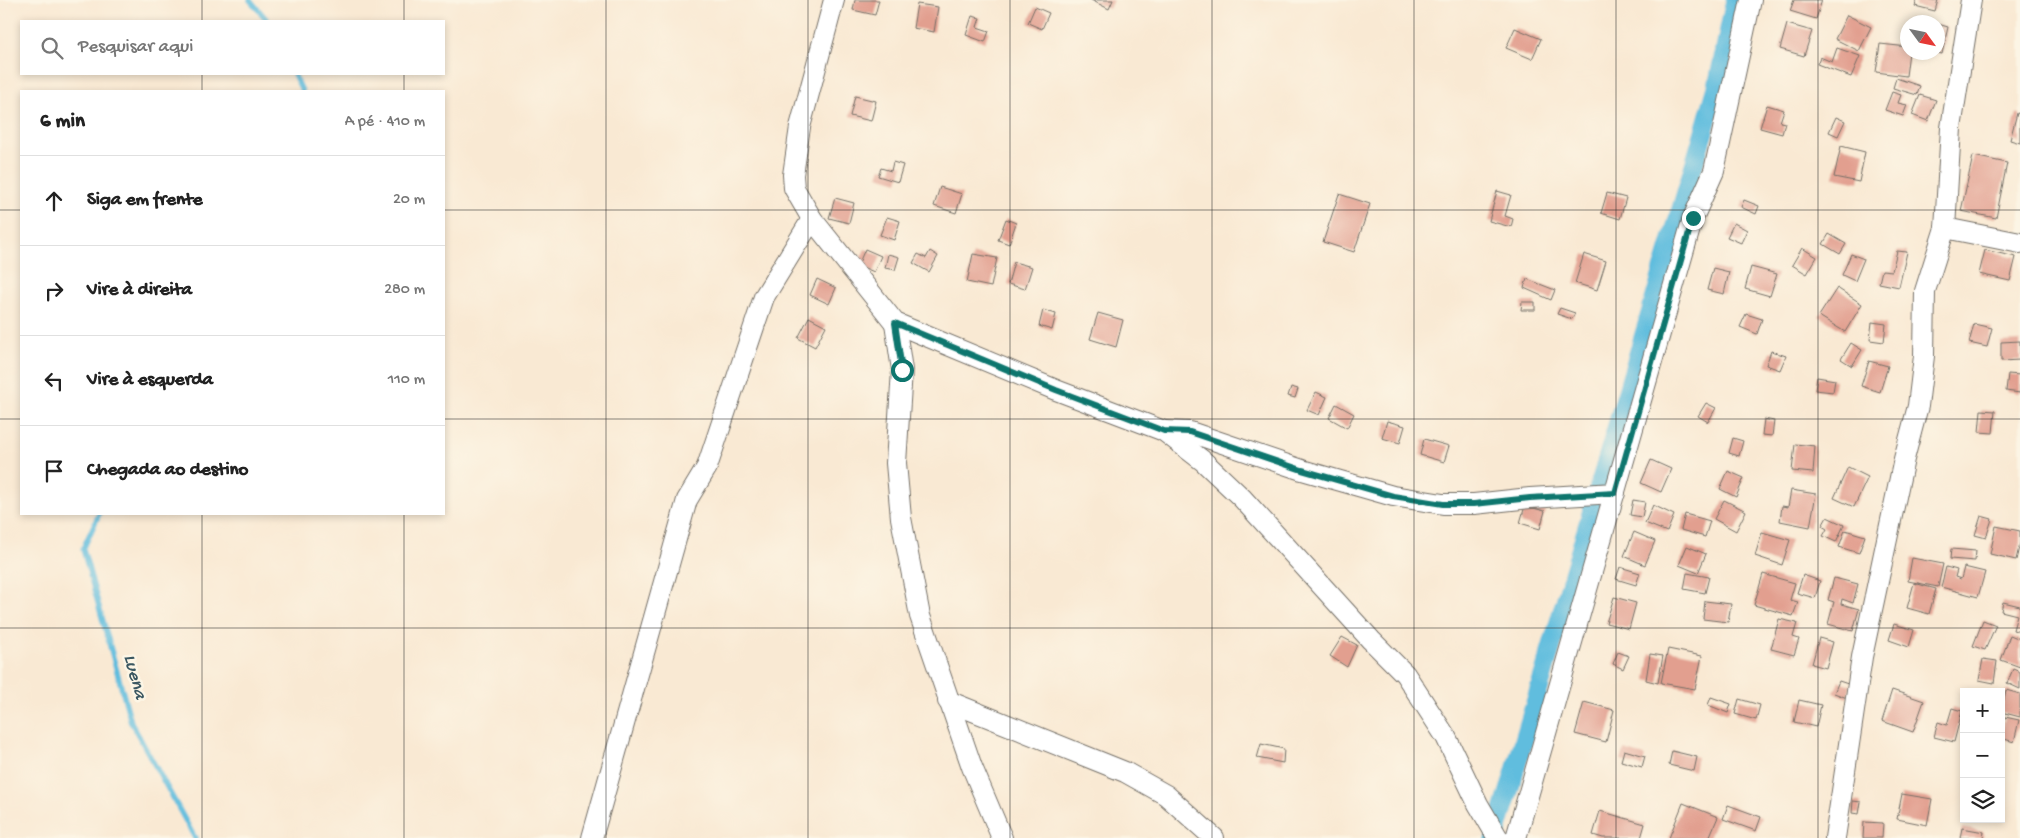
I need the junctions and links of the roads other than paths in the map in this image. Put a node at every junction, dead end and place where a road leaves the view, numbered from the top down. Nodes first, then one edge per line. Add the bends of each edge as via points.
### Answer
1 (834, 0) edge
2 (1751, 0) edge
3 (1971, 0) edge
4 (812, 219) junction
5 (1945, 228) junction
6 (2020, 243) edge
7 (895, 323) junction
8 (1164, 431) junction
9 (1615, 493) junction
10 (948, 701) junction
11 (592, 838) edge
12 (1002, 838) edge
13 (1214, 838) edge
14 (1498, 838) edge
15 (1516, 838) edge
16 (1835, 838) edge

1 - 4 street via 800,127 793,174 794,188
2 - 9 street via 1714,171 1693,218
3 - 5 street via 1951,128
4 - 7 street
4 - 11 street via 764,297 707,467 687,500
5 - 6 street
5 - 16 street via 1925,291 1924,356 1918,406 1862,657
7 - 8 street
7 - 10 street via 902,370 896,463 901,518 920,616
8 - 9 street via 1190,432 1302,470 1393,496 1443,504
8 - 14 street via 1242,498 1370,640 1405,674 1446,737
9 - 15 street
10 - 12 street
10 - 13 street via 1126,772 1166,795

